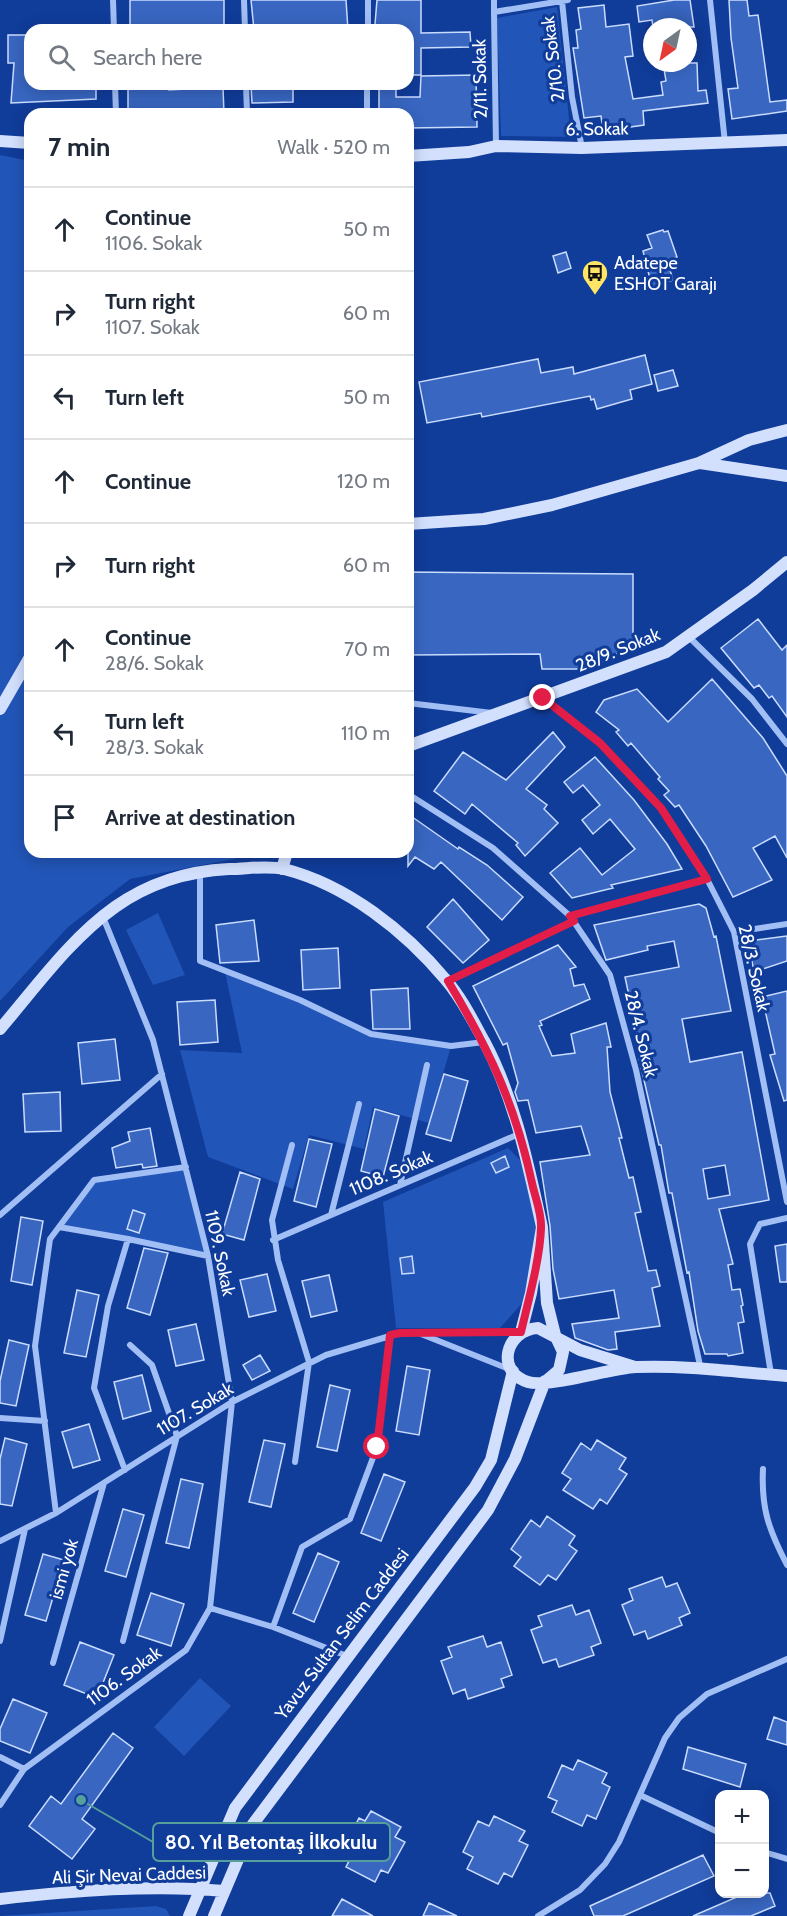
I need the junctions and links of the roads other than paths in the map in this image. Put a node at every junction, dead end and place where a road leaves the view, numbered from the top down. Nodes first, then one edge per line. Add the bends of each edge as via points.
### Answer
1 (113, 0) edge
2 (244, 0) edge
3 (368, 0) edge
4 (494, 0) edge
5 (710, 0) edge
6 (565, 1) edge
7 (494, 12) junction
8 (114, 24) edge
9 (244, 24) edge
10 (368, 24) edge
11 (115, 90) edge
12 (246, 90) edge
13 (367, 90) edge
14 (116, 108) edge
15 (247, 108) edge
16 (367, 108) edge
17 (0, 134) edge
18 (787, 140) edge
19 (0, 141) edge
20 (24, 142) edge
21 (24, 143) edge
22 (725, 144) junction
23 (496, 146) junction
24 (582, 148) junction
25 (414, 156) edge
26 (787, 430) edge
27 (699, 463) junction
28 (787, 476) edge
29 (414, 524) edge
30 (787, 562) edge
31 (688, 636) junction
32 (24, 667) edge
33 (543, 698) junction
34 (414, 703) edge
35 (0, 709) edge
36 (499, 714) junction
37 (414, 744) edge
38 (787, 744) edge
39 (414, 798) edge
40 (285, 858) edge
41 (282, 869) junction
42 (200, 871) junction
43 (707, 879) junction
44 (103, 917) junction
45 (572, 919) junction
46 (787, 924) edge
47 (734, 932) junction
48 (448, 981) junction
49 (0, 1029) edge
50 (484, 1042) junction
51 (427, 1065) dead end
52 (162, 1074) junction
53 (359, 1104) dead end
54 (520, 1133) junction
55 (292, 1145) dead end
56 (787, 1153) edge
57 (777, 1155) junction
58 (186, 1167) junction
59 (400, 1185) junction
60 (787, 1202) edge
61 (0, 1215) edge
62 (332, 1215) junction
63 (787, 1218) edge
64 (59, 1227) junction
65 (542, 1227) junction
66 (128, 1239) junction
67 (273, 1240) junction
68 (208, 1256) junction
69 (521, 1332) junction
70 (418, 1333) junction
71 (390, 1335) junction
72 (555, 1335) junction
73 (130, 1345) dead end
74 (309, 1362) junction
75 (635, 1367) junction
76 (701, 1370) junction
77 (513, 1371) junction
78 (771, 1375) junction
79 (787, 1376) edge
80 (545, 1381) junction
81 (232, 1402) junction
82 (0, 1418) edge
83 (45, 1421) junction
84 (177, 1436) junction
85 (295, 1461) dead end
86 (764, 1469) dead end
87 (125, 1470) junction
88 (104, 1483) junction
89 (56, 1513) junction
90 (25, 1529) junction
91 (0, 1541) edge
92 (787, 1565) edge
93 (210, 1608) junction
94 (273, 1627) junction
95 (0, 1641) edge
96 (123, 1641) dead end
97 (347, 1656) junction
98 (787, 1659) edge
99 (53, 1663) dead end
100 (0, 1757) edge
101 (24, 1769) junction
102 (640, 1795) junction
103 (0, 1806) edge
104 (715, 1831) edge
105 (769, 1853) edge
106 (787, 1859) edge
107 (199, 1889) junction
108 (224, 1892) junction
109 (0, 1899) edge
110 (189, 1916) edge
111 (214, 1916) edge
112 (538, 1916) edge

1 - 8 street
2 - 9 street
3 - 10 street
4 - 7 street, 2/11. Sokak
5 - 22 street
6 - 7 street
6 - 24 street, 2/10. Sokak via 572,97
7 - 23 street, 2/11. Sokak
11 - 14 street
12 - 15 street
13 - 16 street
17 - 20 street
18 - 22 street, 6. Sokak
19 - 21 street
22 - 24 street, 6. Sokak
23 - 24 street, 6. Sokak
23 - 25 street, 6. Sokak
26 - 27 street via 749,440
27 - 28 street
27 - 29 street via 552,506 484,519
30 - 31 street, 28/9. Sokak
31 - 33 street, 28/9. Sokak via 666,652
31 - 38 street via 752,699
32 - 35 street
33 - 36 street, 28/9. Sokak
33 - 43 street, 28/3. Sokak via 600,743 661,808
34 - 36 street
36 - 37 street, 28/9. Sokak
39 - 45 street, 28/4. Sokak via 493,848
40 - 41 street
41 - 42 street
41 - 48 street via 364,906 399,933
42 - 44 street via 157,883
42 - 50 street via 200,961 300,1000 370,1034 451,1046
43 - 45 street
43 - 47 street, 28/3. Sokak
44 - 49 street via 63,955
44 - 52 street, 1109. Sokak via 153,1040
45 - 48 street
45 - 76 street, 28/4. Sokak via 613,985 636,1070
46 - 47 street
47 - 57 street, 28/3. Sokak
48 - 50 street
50 - 54 street
51 - 59 street
52 - 58 street, 1109. Sokak
52 - 61 street
53 - 62 street
54 - 59 street, 1108. Sokak
54 - 65 street
55 - 67 street via 272,1220
56 - 57 street
57 - 60 street, 28/3. Sokak
58 - 64 street via 94,1180
58 - 68 street, 1109. Sokak
59 - 62 street, 1108. Sokak
62 - 67 street, 1108. Sokak
63 - 78 street via 760,1224 750,1244
64 - 66 street
64 - 83 street via 50,1239 35,1346
65 - 69 street
65 - 72 street via 547,1303
66 - 68 street
66 - 87 street via 108,1306 94,1388
67 - 74 street
68 - 81 street, 1109. Sokak
69 - 70 street, 1107. Sokak
69 - 72 street via 538,1328
69 - 77 street via 508,1354
70 - 71 street, 1107. Sokak
70 - 77 street, 1107. Sokak
71 - 74 street, 1107. Sokak
71 - 94 street via 377,1447 350,1519 302,1547
72 - 75 street via 580,1350
72 - 80 street via 563,1361 553,1377
73 - 84 street via 152,1365
74 - 81 street, 1107. Sokak
74 - 85 street
75 - 76 street
75 - 80 street
76 - 78 street
77 - 80 street via 527,1382
77 - 97 street, Yavuz Sultan Selim Caddesi via 491,1460 481,1478
78 - 79 street
80 - 108 street via 515,1460 488,1510 253,1824
81 - 84 street, 1107. Sokak
81 - 93 street, 1109. Sokak
82 - 83 street
83 - 89 street
84 - 87 street, 1107. Sokak
84 - 96 street
86 - 92 street via 762,1497 766,1519
87 - 88 street, 1107. Sokak
88 - 89 street, 1107. Sokak
88 - 99 street, ismi yok
89 - 90 street, 1107. Sokak
90 - 91 street, 1107. Sokak
90 - 95 street
93 - 94 street
93 - 101 street, 1106. Sokak via 186,1650
94 - 97 street
97 - 107 street, Yavuz Sultan Selim Caddesi via 235,1808
98 - 102 street via 707,1694 679,1718 665,1738
100 - 101 street
101 - 103 street, 1106. Sokak
102 - 104 street
102 - 112 street via 619,1842 595,1877
105 - 106 street
107 - 108 street, Ali Şir Nevai Caddesi
107 - 109 street, Ali Şir Nevai Caddesi
107 - 110 street, Yavuz Sultan Selim Caddesi
108 - 111 street

